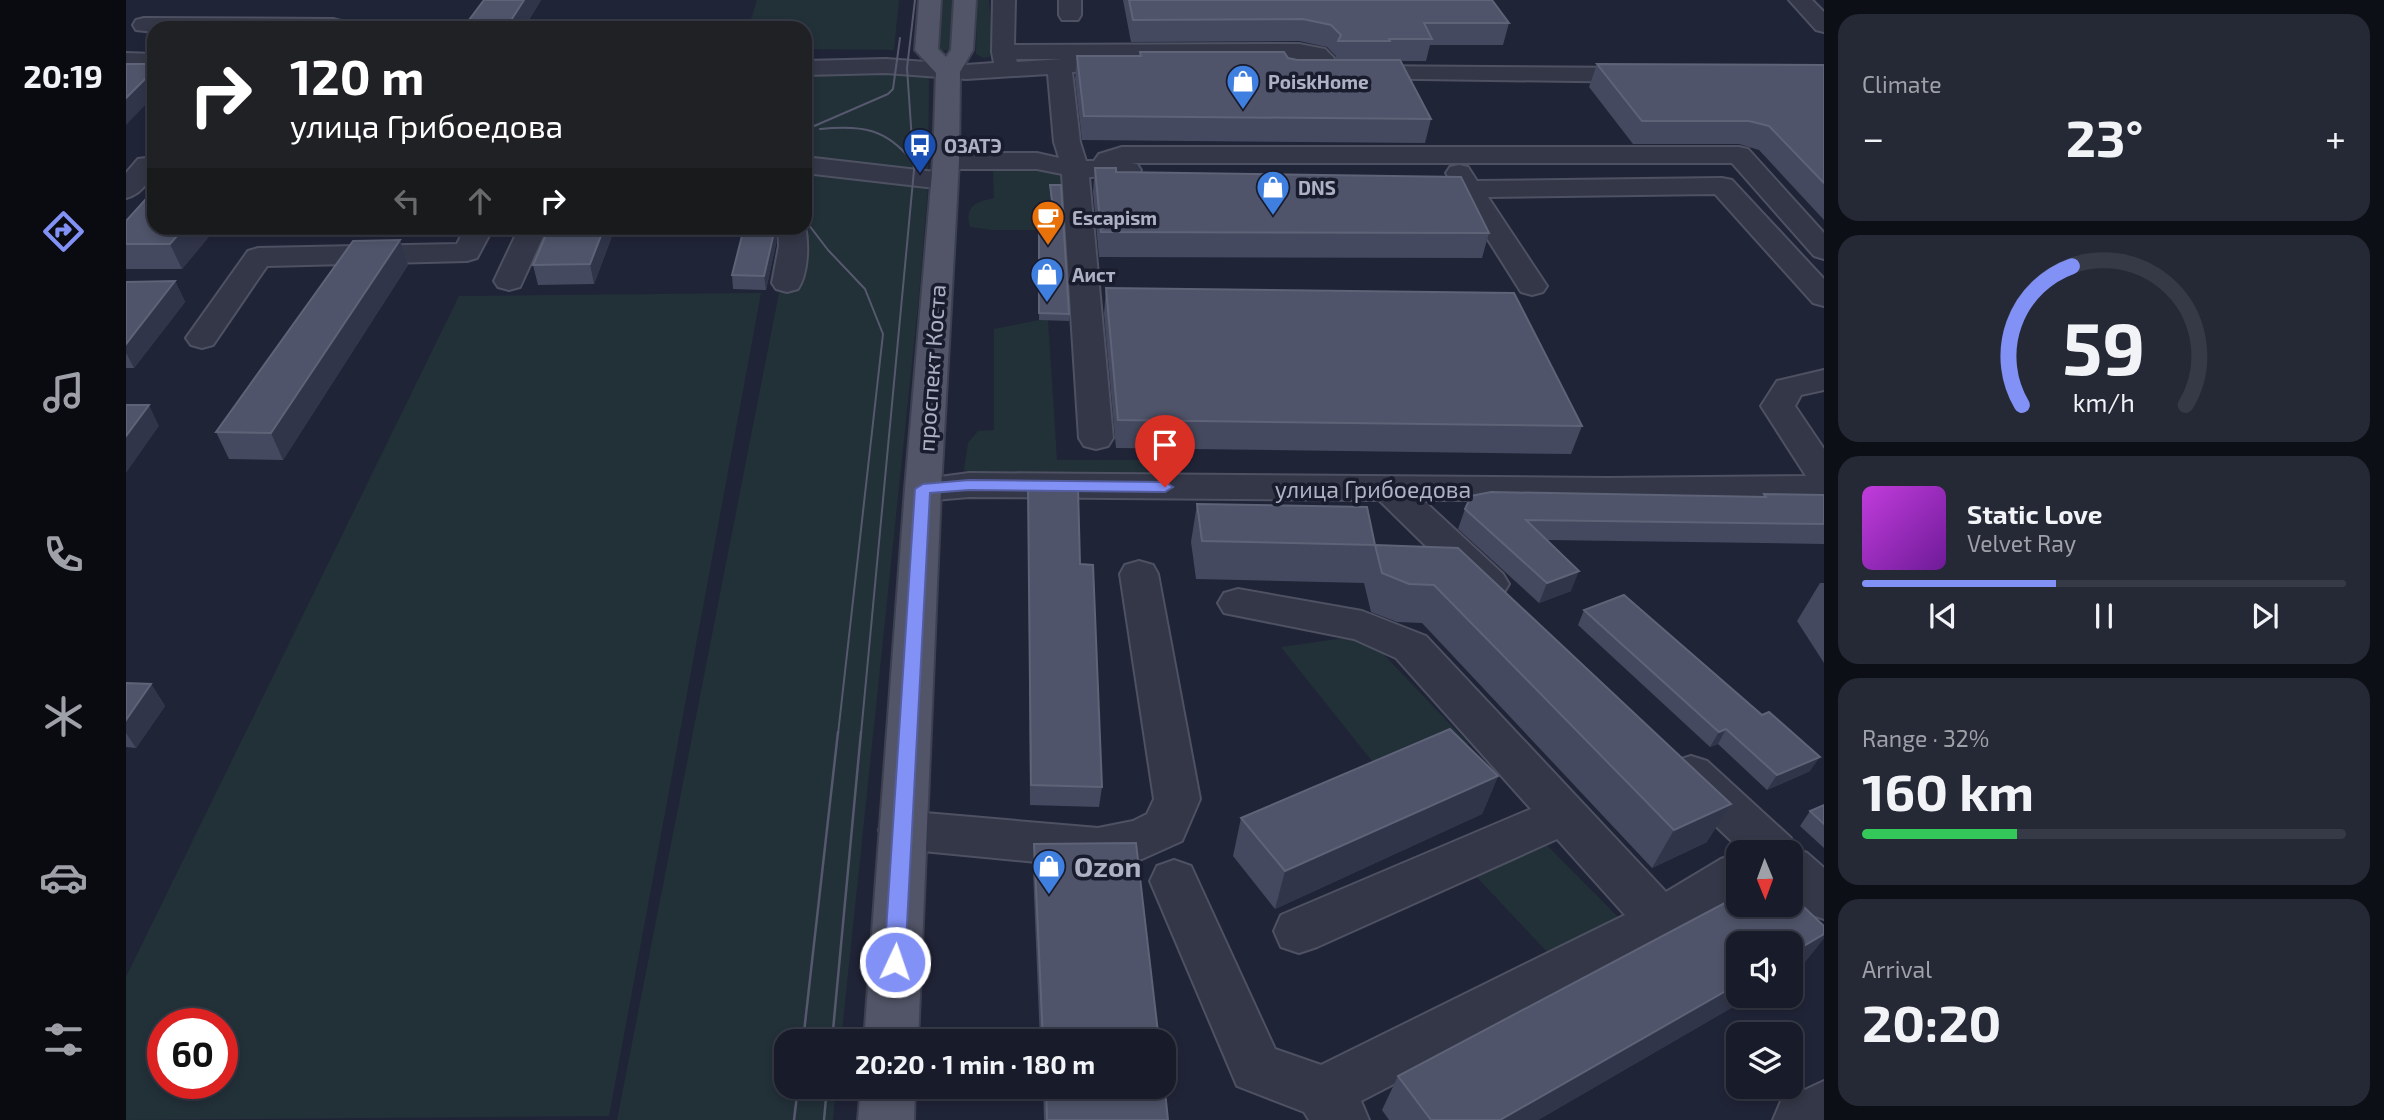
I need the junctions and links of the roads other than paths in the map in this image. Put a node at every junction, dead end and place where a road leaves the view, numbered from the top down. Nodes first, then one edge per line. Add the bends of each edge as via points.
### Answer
1 (172, 0) edge
2 (930, 0) edge
3 (965, 0) edge
4 (1004, 0) edge
5 (1800, 0) edge
6 (1065, 15) edge
7 (148, 21) edge
8 (147, 22) edge
9 (144, 25) junction
10 (147, 25) edge
11 (1824, 25) edge
12 (1005, 29) junction
13 (1030, 29) dead end
14 (126, 41) edge
15 (1112, 50) junction
16 (126, 60) edge
17 (147, 61) edge
18 (1005, 62) junction
19 (812, 68) edge
20 (1060, 71) junction
21 (948, 72) junction
22 (1671, 75) edge
23 (145, 164) edge
24 (812, 165) edge
25 (1088, 169) junction
26 (945, 171) junction
27 (1459, 172) junction
28 (126, 190) edge
29 (273, 235) edge
30 (476, 235) edge
31 (530, 235) edge
32 (792, 235) edge
33 (1824, 250) edge
34 (258, 257) junction
35 (509, 281) dead end
36 (787, 283) dead end
37 (1532, 286) dead end
38 (1824, 297) edge
39 (202, 338) dead end
40 (1824, 380) edge
41 (1096, 438) dead end
42 (1824, 476) edge
43 (1824, 488) edge
44 (923, 489) junction
45 (1389, 489) junction
46 (1139, 575) dead end
47 (1238, 603) dead end
48 (1520, 613) edge
49 (1662, 747) edge
50 (1563, 815) junction
51 (902, 830) junction
52 (1760, 840) edge
53 (1803, 879) edge
54 (1726, 880) edge
55 (1174, 881) dead end
56 (1824, 898) edge
57 (1661, 921) junction
58 (1299, 932) dead end
59 (892, 1029) edge
60 (887, 1099) edge
61 (1332, 1106) edge
62 (1824, 1108) edge
63 (886, 1120) edge
64 (1801, 1120) edge

1 - 7 street
2 - 21 main road via 926,50
3 - 21 main road, проспект Коста via 962,50
4 - 12 street
5 - 11 street
6 - 15 street via 1108,35
8 - 9 street
9 - 10 street
9 - 14 street
12 - 13 street
12 - 18 street
15 - 18 street
15 - 18 street via 1298,51 1322,58 1309,65
16 - 17 street
18 - 20 street
18 - 21 street
19 - 21 street via 886,66
20 - 22 street
20 - 25 street via 1067,142
21 - 26 main road, проспект Коста
23 - 28 street
24 - 26 street
25 - 26 street via 1037,161
25 - 27 street
25 - 41 street
26 - 44 main road, проспект Коста
27 - 33 street via 1739,155
27 - 37 street
27 - 38 street via 1722,186
29 - 34 street
30 - 34 street via 467,252
31 - 35 street
32 - 36 street
34 - 39 street
40 - 42 street via 1789,388 1777,406
43 - 45 street, улица Грибоедова
44 - 45 street, улица Грибоедова via 969,485
44 - 51 main road, проспект Коста
45 - 48 street
46 - 51 street via 1177,799 1165,827 1142,839 1098,848
47 - 50 street via 1362,626 1410,647
49 - 52 street
50 - 57 street
50 - 58 street
51 - 59 main road, проспект Коста
53 - 56 street
54 - 57 street
55 - 61 street via 1256,1068
57 - 61 street
60 - 63 main road
62 - 64 street

